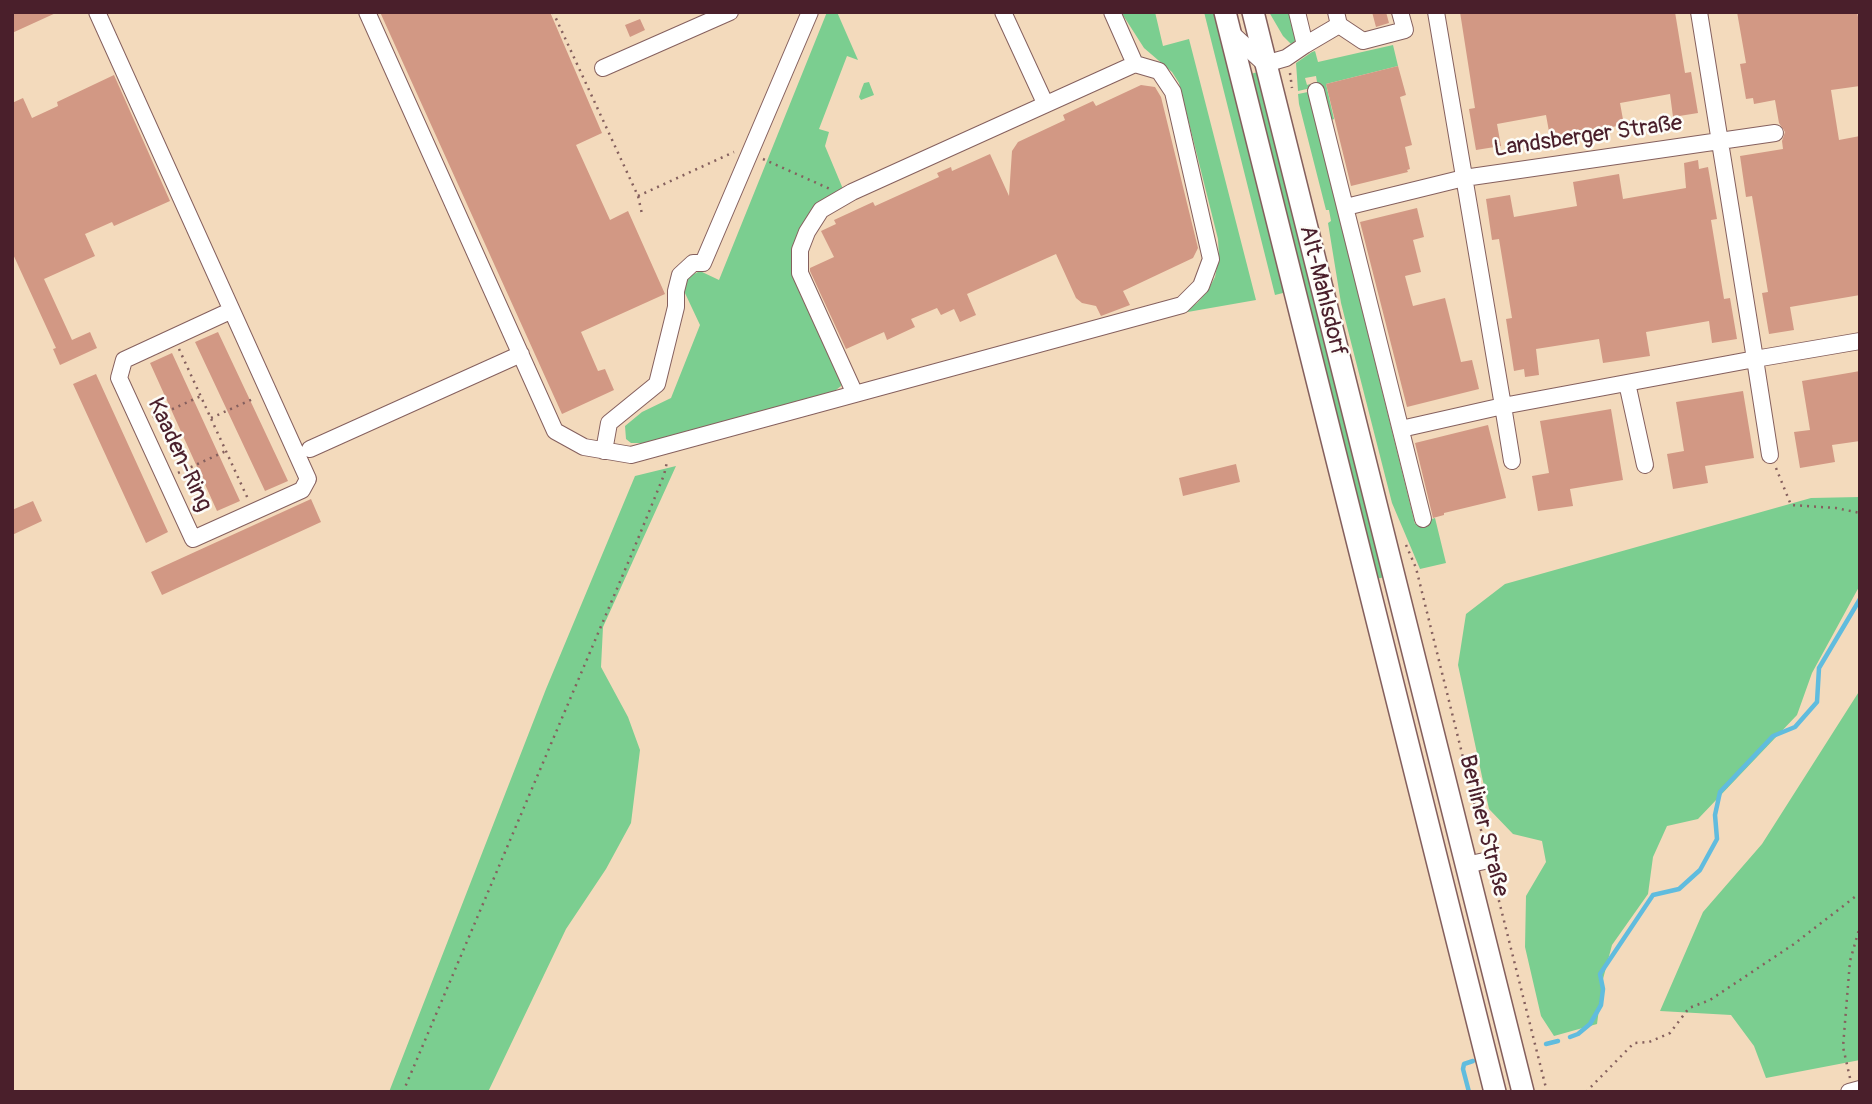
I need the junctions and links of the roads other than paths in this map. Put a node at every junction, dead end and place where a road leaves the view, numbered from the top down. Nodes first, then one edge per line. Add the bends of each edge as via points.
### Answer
1 (97, 12) edge
2 (367, 12) edge
3 (730, 12) edge
4 (810, 12) edge
5 (1003, 12) edge
6 (1112, 12) edge
7 (1252, 12) edge
8 (1297, 12) edge
9 (1400, 12) edge
10 (1436, 12) edge
11 (1699, 12) edge
12 (1338, 19) edge
13 (1227, 21) edge
14 (1305, 45) junction
15 (1135, 64) junction
16 (1265, 64) junction
17 (603, 68) dead end
18 (1316, 91) dead end
19 (1045, 103) junction
20 (1775, 133) dead end
21 (1719, 141) junction
22 (1464, 178) junction
23 (1346, 207) junction
24 (230, 311) junction
25 (1860, 341) edge
26 (521, 354) junction
27 (1755, 359) junction
28 (1628, 383) junction
29 (855, 394) junction
30 (1503, 406) junction
31 (1401, 429) junction
32 (310, 449) dead end
33 (604, 451) junction
34 (1770, 455) road end
35 (1513, 461) dead end
36 (1645, 465) dead end
37 (1423, 519) dead end
38 (1393, 573) joint
39 (1489, 860) road end
40 (1466, 865) junction
41 (1860, 1089) edge
42 (1851, 1091) edge
43 (1494, 1092) edge
44 (1523, 1092) edge

1 - 24 street, Kaaden-Ring
2 - 26 street
3 - 17 street
4 - 33 street via 703,263 692,263 680,275 657,384 609,423
5 - 19 street
6 - 15 street
7 - 16 main road, Alt-Mahlsdorf
8 - 14 street
9 - 12 street via 1405,30 1363,41
10 - 22 street, Landsberger Straße
11 - 21 street, Landsberger Straße
12 - 14 street
13 - 16 street
13 - 43 main road, Alt-Mahlsdorf
14 - 16 street via 1286,58
15 - 19 street
15 - 29 street via 1159,71 1173,92 1211,259 1201,286 1182,305
16 - 38 main road, Alt-Mahlsdorf
18 - 23 street
19 - 29 street via 821,210 800,250 800,273
20 - 21 street
21 - 22 street, Landsberger Straße
21 - 27 street, Landsberger Straße
22 - 23 street, Landsberger Straße
22 - 30 street, Landsberger Straße
23 - 31 street
24 - 24 street, Kaaden-Ring via 124,360 119,378 193,539 302,490 308,480
25 - 27 street
26 - 32 street
26 - 33 street via 555,430 584,447
27 - 28 street
27 - 34 street, Landsberger Straße
28 - 30 street
28 - 36 street
29 - 33 street via 631,455
30 - 31 street
30 - 35 street, Landsberger Straße
31 - 37 street
38 - 40 main road, Berliner Straße
39 - 40 street
40 - 44 main road, Berliner Straße
41 - 42 street

